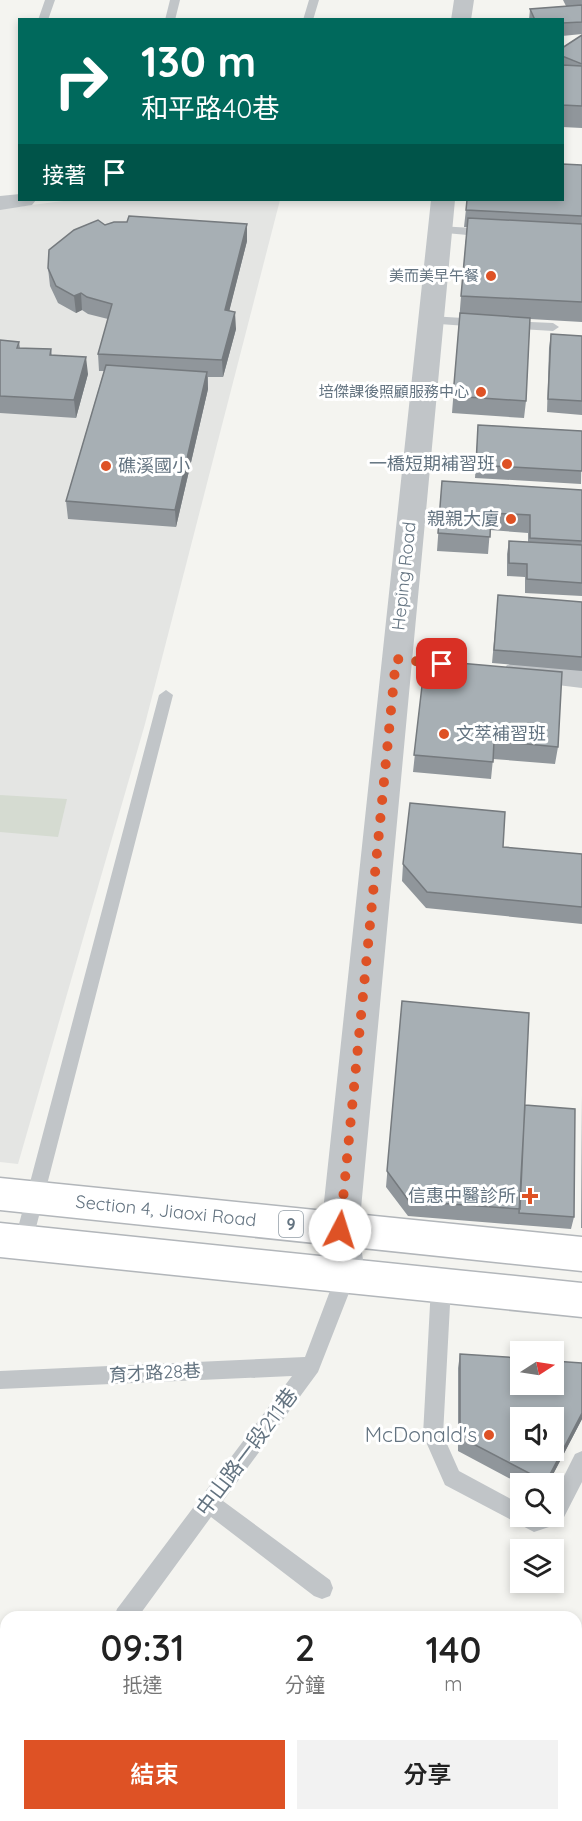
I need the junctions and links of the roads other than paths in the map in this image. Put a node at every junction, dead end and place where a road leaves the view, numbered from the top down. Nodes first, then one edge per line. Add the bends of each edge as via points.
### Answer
1 (50, 0) edge
2 (176, 0) edge
3 (314, 0) edge
4 (464, 0) edge
5 (44, 18) edge
6 (171, 18) edge
7 (309, 18) edge
8 (461, 18) edge
9 (18, 201) edge
10 (443, 201) edge
11 (0, 203) edge
12 (439, 230) junction
13 (499, 234) edge
14 (430, 320) junction
15 (553, 327) edge
16 (489, 669) edge
17 (582, 678) edge
18 (166, 695) dead end
19 (17, 1196) edge
20 (340, 1230) junction
21 (12, 1241) edge
22 (582, 1254) edge
23 (346, 1275) junction
24 (441, 1286) junction
25 (582, 1300) edge
26 (311, 1366) junction
27 (0, 1380) edge
28 (582, 1461) edge
29 (564, 1495) edge
30 (209, 1503) junction
31 (510, 1509) edge
32 (322, 1588) dead end
33 (129, 1611) edge

1 - 5 lane
2 - 6 lane
3 - 7 lane
4 - 8 street
9 - 11 street
10 - 12 street, Heping Road
12 - 13 lane
12 - 14 street, Heping Road
14 - 15 lane
14 - 20 street, Heping Road via 408,660
16 - 17 street
18 - 19 lane
19 - 20 main road, Section 4, Jiaoxi Road / 9
19 - 21 lane
20 - 22 main road, Section 4, Jiaoxi Road / 9
20 - 23 street, Heping Road
21 - 23 main road
23 - 24 main road
23 - 26 lane, 中山路一段211巷
24 - 25 main road
24 - 31 lane via 433,1435 452,1478
26 - 27 lane, 育才路28巷
26 - 30 lane, 中山路一段211巷
28 - 29 lane
30 - 32 lane
30 - 33 lane, 中山路一段211巷

